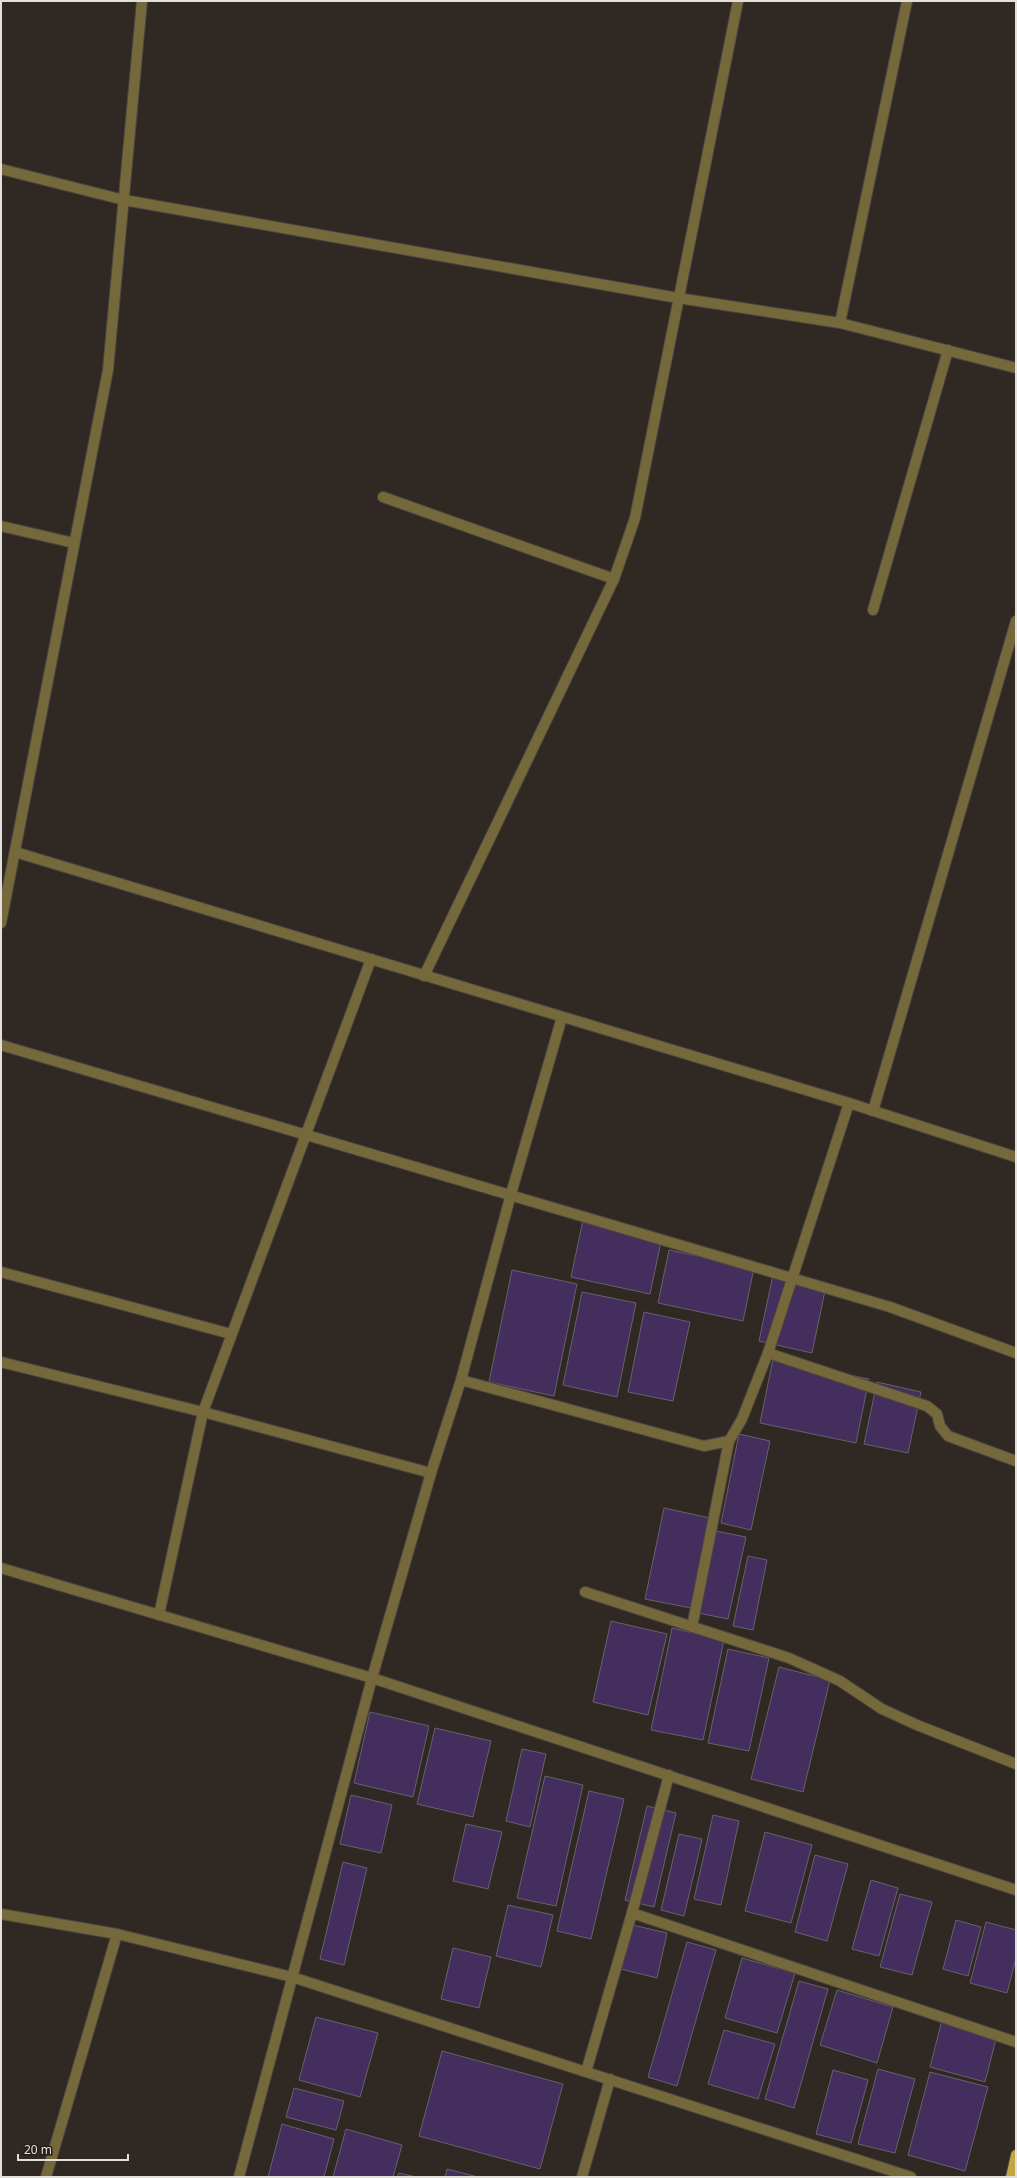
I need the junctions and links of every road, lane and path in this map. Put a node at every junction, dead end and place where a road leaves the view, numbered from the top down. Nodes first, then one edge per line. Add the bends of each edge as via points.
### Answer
1 (142, 1) edge
2 (738, 1) edge
3 (906, 1) edge
4 (1, 169) edge
5 (124, 200) junction
6 (678, 298) junction
7 (840, 322) junction
8 (948, 350) junction
9 (1016, 368) edge
10 (383, 497) dead end
11 (1, 526) edge
12 (74, 543) junction
13 (614, 579) junction
14 (874, 610) dead end
15 (1016, 621) edge
16 (15, 852) junction
17 (4, 890) edge
18 (1, 923) edge
19 (371, 959) junction
20 (424, 976) junction
21 (562, 1017) junction
22 (1, 1045) edge
23 (849, 1103) junction
24 (873, 1111) junction
25 (305, 1135) junction
26 (1016, 1157) edge
27 (511, 1194) junction
28 (1, 1272) edge
29 (791, 1277) junction
30 (231, 1334) junction
31 (768, 1353) junction
32 (1016, 1353) edge
33 (1, 1362) edge
34 (461, 1380) junction
35 (203, 1412) junction
36 (729, 1441) junction
37 (1016, 1461) edge
38 (431, 1473) junction
39 (1, 1568) edge
40 (586, 1592) dead end
41 (159, 1615) junction
42 (692, 1627) junction
43 (372, 1678) junction
44 (1016, 1764) edge
45 (669, 1775) junction
46 (1016, 1890) edge
47 (632, 1913) junction
48 (1, 1914) edge
49 (118, 1934) junction
50 (292, 1977) junction
51 (1016, 2042) edge
52 (586, 2072) junction
53 (610, 2079) junction
54 (1016, 2155) edge
55 (46, 2177) edge
56 (239, 2177) edge
57 (582, 2177) edge
58 (911, 2177) edge
59 (1011, 2177) edge

1 - 5 street
2 - 6 street
3 - 7 street
4 - 5 street
5 - 6 street
5 - 12 street via 108,370
6 - 7 street
6 - 13 street via 635,518
7 - 8 street
8 - 9 street
8 - 14 street
10 - 13 street
11 - 12 street
12 - 16 street
13 - 20 street
15 - 24 street
16 - 17 street
16 - 19 street
17 - 18 street
19 - 20 street
19 - 25 street
20 - 21 street
21 - 23 street
21 - 27 street
22 - 25 street
23 - 24 street
23 - 29 street
24 - 26 street
25 - 27 street
25 - 30 street
27 - 29 street
27 - 34 street
28 - 30 street
29 - 31 street
29 - 32 street via 890,1307
30 - 35 street
31 - 36 street via 742,1419
31 - 37 street via 927,1406 937,1414 940,1426 948,1436
33 - 35 street
34 - 36 street via 704,1446
34 - 38 street
35 - 38 street
35 - 41 street
36 - 42 street
38 - 43 street
39 - 41 street
40 - 42 street
41 - 43 street
42 - 44 street via 789,1658 840,1681 882,1709 903,1719
43 - 45 street
43 - 50 street
45 - 46 street
45 - 47 street
47 - 51 street
47 - 52 street
48 - 49 street
49 - 50 street
49 - 55 street
50 - 52 street
50 - 56 street
52 - 53 street
53 - 57 street
53 - 58 street
54 - 59 main road

